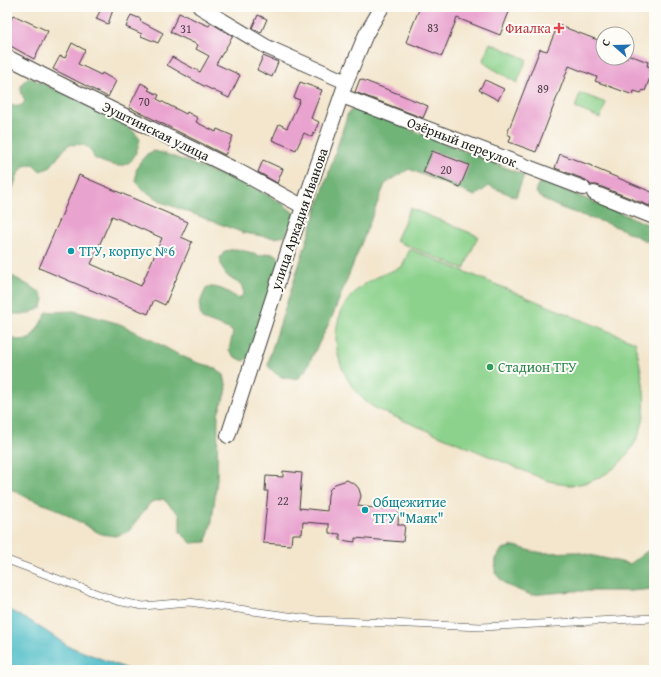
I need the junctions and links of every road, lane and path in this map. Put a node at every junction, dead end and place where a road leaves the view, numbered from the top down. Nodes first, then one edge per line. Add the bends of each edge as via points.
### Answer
1 (200, 7) edge
2 (382, 7) edge
3 (7, 56) edge
4 (346, 82) junction
5 (342, 96) junction
6 (304, 206) junction
7 (654, 217) edge
8 (228, 436) dead end
9 (7, 560) edge
10 (654, 618) edge

1 - 4 street via 266,47
2 - 4 street, улица Аркадия Иванова via 366,34
3 - 6 street, Эуштинская улица
4 - 5 street, улица Аркадия Иванова
5 - 6 street, улица Аркадия Иванова
5 - 7 street, Озёрный переулок
6 - 8 street, улица Аркадия Иванова
9 - 10 lane via 117,601 143,606 189,602 317,620 481,627

